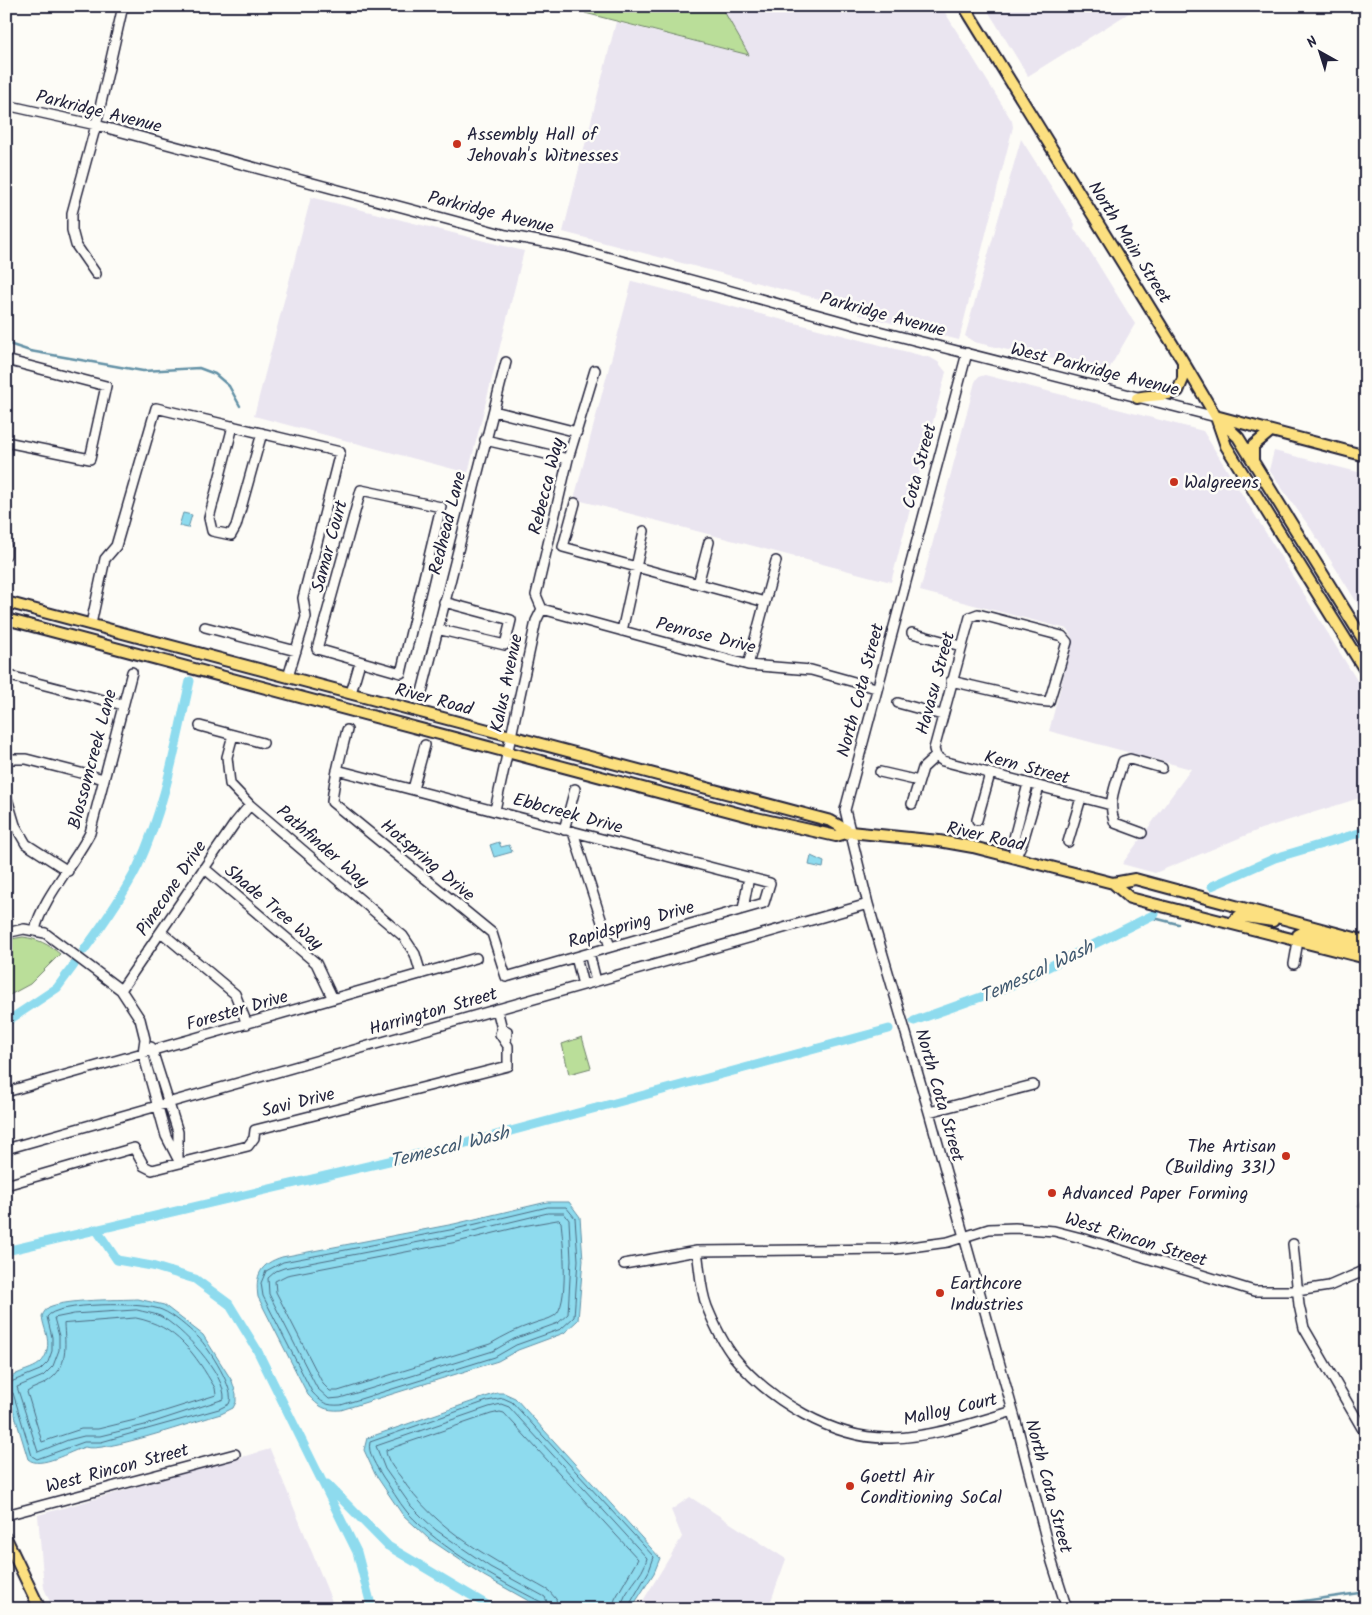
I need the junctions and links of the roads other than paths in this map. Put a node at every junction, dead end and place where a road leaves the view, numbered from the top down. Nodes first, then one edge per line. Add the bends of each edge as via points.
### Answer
1 (123, 6) edge
2 (964, 6) edge
3 (6, 105) edge
4 (96, 125) junction
5 (96, 274) dead end
6 (967, 352) junction
7 (6, 360) edge
8 (1183, 361) junction
9 (506, 362) dead end
10 (595, 370) dead end
11 (1137, 398) junction
12 (494, 411) junction
13 (1216, 416) junction
14 (233, 426) junction
15 (1271, 431) junction
16 (577, 432) junction
17 (262, 433) junction
18 (485, 440) junction
19 (6, 442) edge
20 (1366, 456) edge
21 (568, 459) junction
22 (1253, 461) junction
23 (575, 503) dead end
24 (644, 531) dead end
25 (709, 542) dead end
26 (6, 546) edge
27 (6, 555) edge
28 (776, 562) dead end
29 (636, 568) junction
30 (698, 584) junction
31 (902, 589) joint
32 (6, 602) edge
33 (444, 602) junction
34 (765, 602) junction
35 (542, 609) junction
36 (6, 619) edge
37 (91, 624) junction
38 (205, 628) dead end
39 (437, 629) junction
40 (622, 631) junction
41 (912, 633) dead end
42 (1366, 644) edge
43 (961, 646) junction
44 (296, 651) junction
45 (360, 662) junction
46 (748, 664) junction
47 (132, 672) dead end
48 (1366, 672) edge
49 (6, 675) edge
50 (288, 677) junction
51 (951, 681) junction
52 (876, 688) junction
53 (422, 692) dead end
54 (351, 693) junction
55 (898, 703) dead end
56 (123, 706) junction
57 (942, 715) junction
58 (200, 726) dead end
59 (347, 730) dead end
60 (233, 735) junction
61 (512, 736) junction
62 (263, 743) dead end
63 (425, 745) dead end
64 (509, 752) junction
65 (936, 756) junction
66 (6, 759) edge
67 (1162, 768) dead end
68 (337, 770) junction
69 (880, 772) dead end
70 (990, 774) junction
71 (104, 779) junction
72 (919, 782) junction
73 (1028, 784) junction
74 (1039, 787) junction
75 (575, 789) dead end
76 (413, 790) junction
77 (6, 795) edge
78 (1081, 798) junction
79 (912, 804) dead end
80 (250, 805) junction
81 (1111, 806) junction
82 (494, 810) junction
83 (977, 820) dead end
84 (569, 831) junction
85 (850, 832) junction
86 (1142, 833) dead end
87 (1068, 842) dead end
88 (1014, 858) junction
89 (204, 868) junction
90 (68, 871) junction
91 (749, 877) junction
92 (1112, 884) junction
93 (764, 903) joint
94 (868, 904) junction
95 (743, 909) junction
96 (1281, 919) junction
97 (1232, 922) junction
98 (34, 930) junction
99 (161, 932) junction
100 (6, 933) edge
101 (1298, 941) junction
102 (1366, 941) edge
103 (610, 947) junction
104 (1366, 949) edge
105 (589, 953) junction
106 (576, 957) junction
107 (476, 958) dead end
108 (1366, 958) edge
109 (1294, 964) dead end
110 (421, 974) junction
111 (506, 977) joint
112 (596, 981) junction
113 (583, 985) junction
114 (122, 990) junction
115 (333, 999) junction
116 (497, 1010) junction
117 (247, 1024) junction
118 (145, 1039) junction
119 (153, 1051) junction
120 (143, 1053) junction
121 (1033, 1085) dead end
122 (6, 1092) edge
123 (169, 1102) junction
124 (157, 1105) junction
125 (929, 1112) junction
126 (6, 1149) edge
127 (179, 1160) junction
128 (6, 1185) edge
129 (962, 1236) junction
130 (1293, 1244) dead end
131 (697, 1251) junction
132 (624, 1264) dead end
133 (1366, 1270) edge
134 (1297, 1292) junction
135 (1013, 1411) junction
136 (1366, 1434) edge
137 (236, 1454) dead end
138 (6, 1515) edge
139 (6, 1538) edge
140 (40, 1609) edge
141 (1067, 1609) edge

1 - 4 street
2 - 8 main road, North Main Street
3 - 4 street, Parkridge Avenue
4 - 5 street via 72,213 76,245
4 - 6 street, Parkridge Avenue via 506,235 570,247
6 - 11 street, West Parkridge Avenue
6 - 31 street, Cota Street
7 - 19 street via 106,386 90,459
8 - 11 main road via 1183,379 1178,391 1170,395 1152,394
8 - 13 main road, North Main Street
9 - 12 street, Redhead Lane
10 - 16 street, Rebecca Way
11 - 13 street, West Parkridge Avenue
12 - 16 street
12 - 18 street, Redhead Lane
13 - 15 main road
13 - 22 main road, North Main Street via 1238,437
13 - 48 main road, North Main Street via 1226,446
14 - 17 street
14 - 17 street via 209,518 212,531 231,536
14 - 37 street via 156,408 116,546 105,559
15 - 20 main road
15 - 22 main road via 1253,446
16 - 21 street, Rebecca Way
17 - 44 street via 340,452 303,598 306,617
18 - 21 street
18 - 33 street, Redhead Lane
21 - 35 street, Rebecca Way via 536,595
22 - 42 main road, North Main Street
23 - 29 street via 564,547
24 - 29 street
25 - 30 street
26 - 27 street
28 - 34 street
29 - 30 street
29 - 40 street
30 - 34 street
31 - 52 street, North Cota Street
32 - 37 main road, River Road
33 - 39 street, Redhead Lane
33 - 39 street via 511,620 505,645
34 - 46 street
35 - 40 street, Penrose Drive
35 - 61 street, Kalus Avenue via 536,621
36 - 64 main road, River Road
37 - 50 main road, River Road
38 - 44 street
39 - 53 street, Redhead Lane
40 - 46 street, Penrose Drive
41 - 43 street
43 - 51 street, Havasu Street
43 - 51 street, Havasu Street via 970,617 978,614 1062,636 1067,642 1049,702
44 - 50 street
45 - 45 street, Samar Court via 402,673 441,507 361,490 317,649
45 - 54 street
46 - 52 street, Penrose Drive via 810,670
47 - 56 street, Blossomcreek Lane
49 - 56 street
50 - 54 main road, River Road
51 - 57 street, Havasu Street
52 - 85 street, North Cota Street via 845,810
54 - 61 main road, River Road
55 - 57 street
56 - 71 street, Blossomcreek Lane
57 - 65 street, Havasu Street via 934,749
58 - 60 street
59 - 68 street
60 - 62 street
60 - 80 street, Pathfinder Way via 227,757 230,784
61 - 64 street, Kalus Avenue
61 - 85 main road, River Road via 831,821
63 - 76 street
64 - 82 street, Kalus Avenue
64 - 85 main road, River Road via 752,817 836,836
65 - 70 street, Kern Street via 943,761
65 - 72 street via 922,768
66 - 71 street via 26,759
67 - 81 street via 1130,759 1123,761
68 - 76 street, Ebbcreek Drive
68 - 111 street, Hotspring Drive via 332,802 492,933
69 - 72 street
70 - 73 street, Kern Street
70 - 83 street
71 - 90 street, Blossomcreek Lane via 90,833
72 - 79 street
73 - 74 street, Kern Street
73 - 88 street via 1014,838
74 - 78 street, Kern Street
74 - 88 street via 1023,841
75 - 84 street
76 - 82 street, Ebbcreek Drive
77 - 90 street via 15,825 26,844
78 - 81 street, Kern Street
78 - 87 street
80 - 89 street, Pinecone Drive
80 - 110 street, Pathfinder Way via 403,936 415,954
81 - 86 street via 1115,823
82 - 84 street, Ebbcreek Drive
84 - 91 street, Ebbcreek Drive
84 - 103 street
85 - 88 main road, River Road via 939,841
85 - 94 street, North Cota Street
88 - 92 main road, River Road
89 - 99 street, Pinecone Drive
89 - 115 street, Shade Tree Way via 316,963
90 - 98 street, Blossomcreek Lane via 42,910
91 - 93 street, Ebbcreek Drive via 770,883
91 - 95 street
92 - 96 main road, River Road via 1135,879
92 - 97 main road, River Road via 1130,898
93 - 95 street, Rapidspring Drive
94 - 112 street, Harrington Street
94 - 125 street, North Cota Street
95 - 103 street, Rapidspring Drive
96 - 97 main road via 1266,921 1239,916
96 - 102 main road, River Road
97 - 101 main road, River Road
98 - 100 street
98 - 114 street via 61,943
99 - 114 street, Pinecone Drive
99 - 117 street via 235,994
101 - 104 main road via 1298,935 1302,933
101 - 108 main road, River Road
101 - 109 street
103 - 105 street, Rapidspring Drive
105 - 106 street, Rapidspring Drive
105 - 112 street
106 - 111 street, Rapidspring Drive
106 - 113 street
107 - 110 street, Forester Drive
110 - 115 street, Forester Drive
112 - 113 street, Harrington Street
113 - 116 street, Harrington Street
114 - 118 street via 140,1019
115 - 117 street, Forester Drive
116 - 123 street, Harrington Street
116 - 127 street, Savi Drive via 502,1029 507,1031 508,1066 255,1130 248,1146
117 - 119 street, Forester Drive
118 - 119 street
118 - 120 street
119 - 120 street, Forester Drive
119 - 123 street
120 - 122 street, Forester Drive
120 - 124 street
121 - 125 street
123 - 124 street, Harrington Street
123 - 127 street via 178,1132
124 - 126 street, Harrington Street
124 - 127 street via 166,1136
125 - 129 street, North Cota Street
127 - 128 street, Savi Drive via 152,1170 144,1166 134,1148
129 - 131 street, West Rincon Street via 948,1242 896,1249
129 - 134 street, West Rincon Street via 1015,1228 1054,1231 1254,1291
129 - 135 street, North Cota Street
130 - 134 street
131 - 132 street, West Rincon Street
131 - 135 street, Malloy Court via 706,1305 733,1356 779,1398 816,1421 859,1435 909,1438
133 - 134 street, West Rincon Street via 1329,1286
134 - 136 street via 1304,1328
135 - 141 street, North Cota Street
137 - 138 street, West Rincon Street
139 - 140 main road

